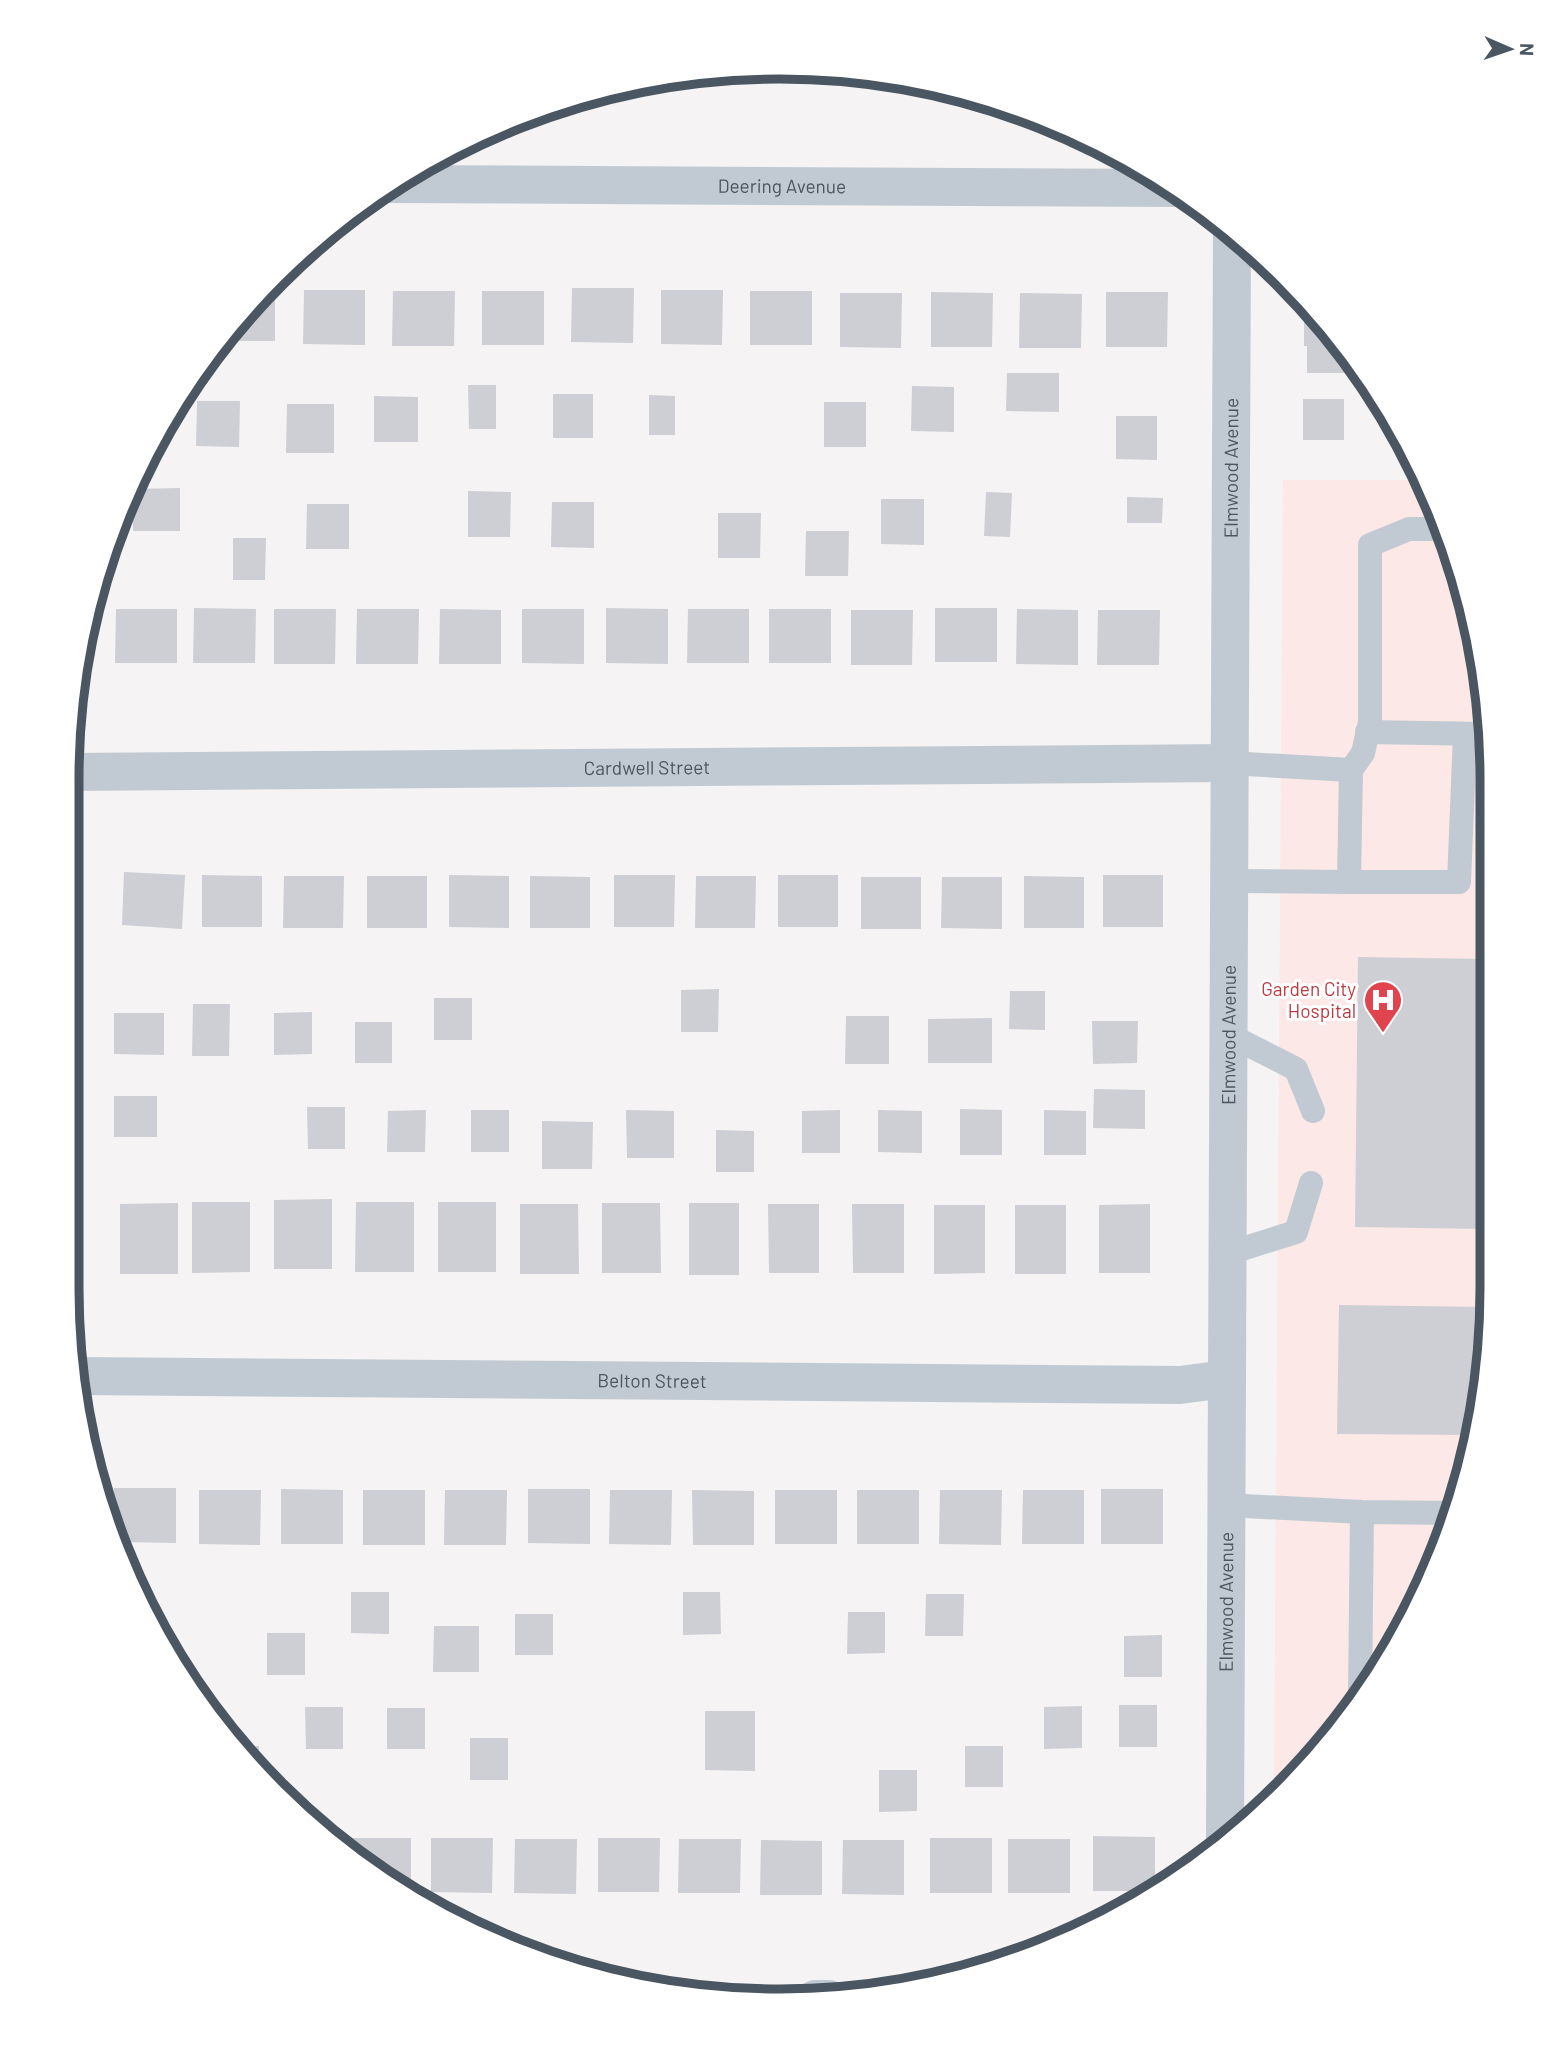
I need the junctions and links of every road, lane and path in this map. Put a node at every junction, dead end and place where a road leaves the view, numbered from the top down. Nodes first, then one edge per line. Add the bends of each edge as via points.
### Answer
1 (411, 184) edge
2 (1154, 188) edge
3 (1232, 245) edge
4 (1434, 529) edge
5 (1367, 732) junction
6 (1476, 734) edge
7 (1228, 763) junction
8 (1350, 769) junction
9 (79, 772) edge
10 (1228, 881) junction
11 (1349, 882) junction
12 (1227, 1034) junction
13 (1313, 1111) dead end
14 (1311, 1183) dead end
15 (1226, 1254) junction
16 (85, 1376) edge
17 (1226, 1379) junction
18 (1226, 1505) junction
19 (1362, 1512) junction
20 (1443, 1513) edge
21 (1360, 1680) edge
22 (1225, 1829) edge

1 - 2 street, Deering Avenue
3 - 7 street, Elmwood Avenue
4 - 5 lane via 1409,529 1370,545
5 - 6 lane
5 - 8 lane via 1363,753
6 - 11 lane via 1459,882
7 - 8 lane
7 - 9 street, Cardwell Street
7 - 10 street, Elmwood Avenue
8 - 11 lane
10 - 11 lane
10 - 12 street, Elmwood Avenue
12 - 13 lane via 1296,1069
12 - 15 street, Elmwood Avenue
14 - 15 lane via 1296,1232
15 - 17 street, Elmwood Avenue
16 - 17 street, Belton Street via 1180,1385
17 - 18 street, Elmwood Avenue
18 - 19 lane
18 - 22 street, Elmwood Avenue
19 - 20 lane
19 - 21 lane

